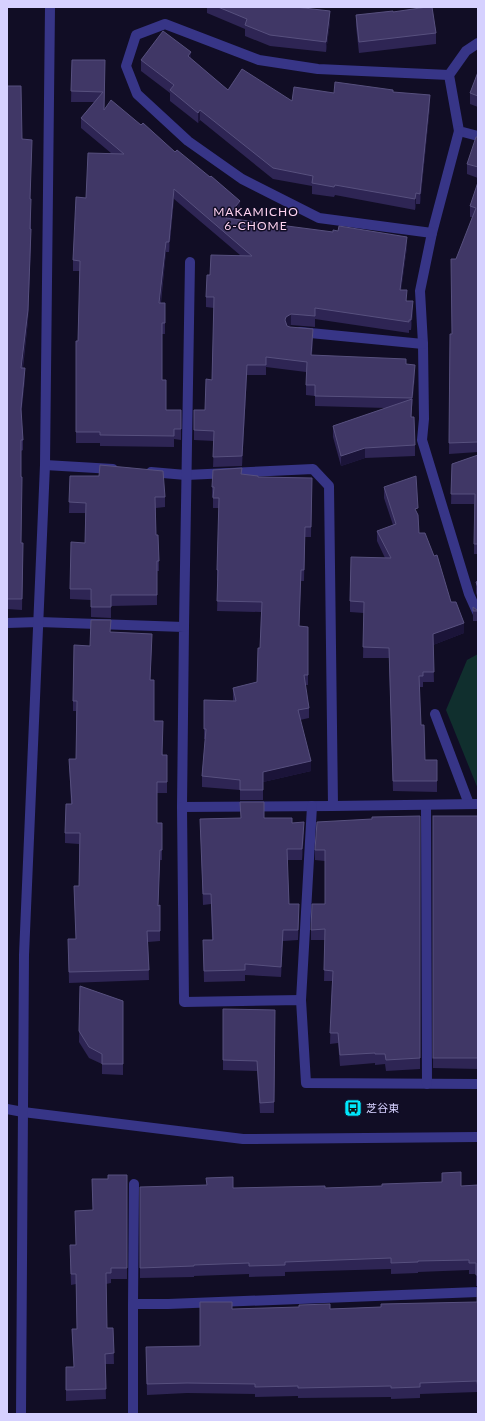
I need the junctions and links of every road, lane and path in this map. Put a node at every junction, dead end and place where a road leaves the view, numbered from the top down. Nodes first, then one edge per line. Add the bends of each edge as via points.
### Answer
1 (50, 7) edge
2 (478, 43) edge
3 (449, 74) junction
4 (459, 131) junction
5 (478, 136) edge
6 (432, 233) junction
7 (190, 262) dead end
8 (291, 331) edge
9 (423, 344) junction
10 (45, 465) junction
11 (124, 470) edge
12 (139, 471) edge
13 (186, 474) junction
14 (478, 614) edge
15 (38, 622) junction
16 (7, 623) edge
17 (184, 627) junction
18 (435, 714) dead end
19 (473, 804) edge
20 (426, 805) junction
21 (312, 806) junction
22 (333, 806) junction
23 (182, 807) junction
24 (301, 1000) junction
25 (427, 1084) junction
26 (478, 1084) edge
27 (7, 1109) edge
28 (23, 1112) junction
29 (478, 1137) edge
30 (134, 1184) dead end
31 (478, 1292) edge
32 (133, 1304) junction
33 (21, 1414) edge
34 (133, 1414) edge

1 - 10 street
2 - 3 street via 466,51
3 - 4 street
3 - 6 street via 318,69 259,60 165,24 136,35 126,66 137,94 188,141 242,179 319,218
4 - 5 street
4 - 6 street
6 - 9 street via 420,291
7 - 13 street
8 - 9 street
9 - 14 street via 422,440 469,594
10 - 11 street
10 - 15 street
12 - 13 street
13 - 17 street
13 - 22 street via 313,469 329,486
15 - 16 street
15 - 17 street
15 - 28 street via 24,954
17 - 23 street
18 - 19 street
19 - 20 street
20 - 22 street
20 - 25 street
21 - 22 street
21 - 23 street
21 - 24 street
23 - 24 street via 184,1002
24 - 25 street via 306,1083
25 - 26 street
27 - 28 street
28 - 29 street via 243,1139
28 - 33 street
30 - 32 street
31 - 32 street
32 - 34 street

